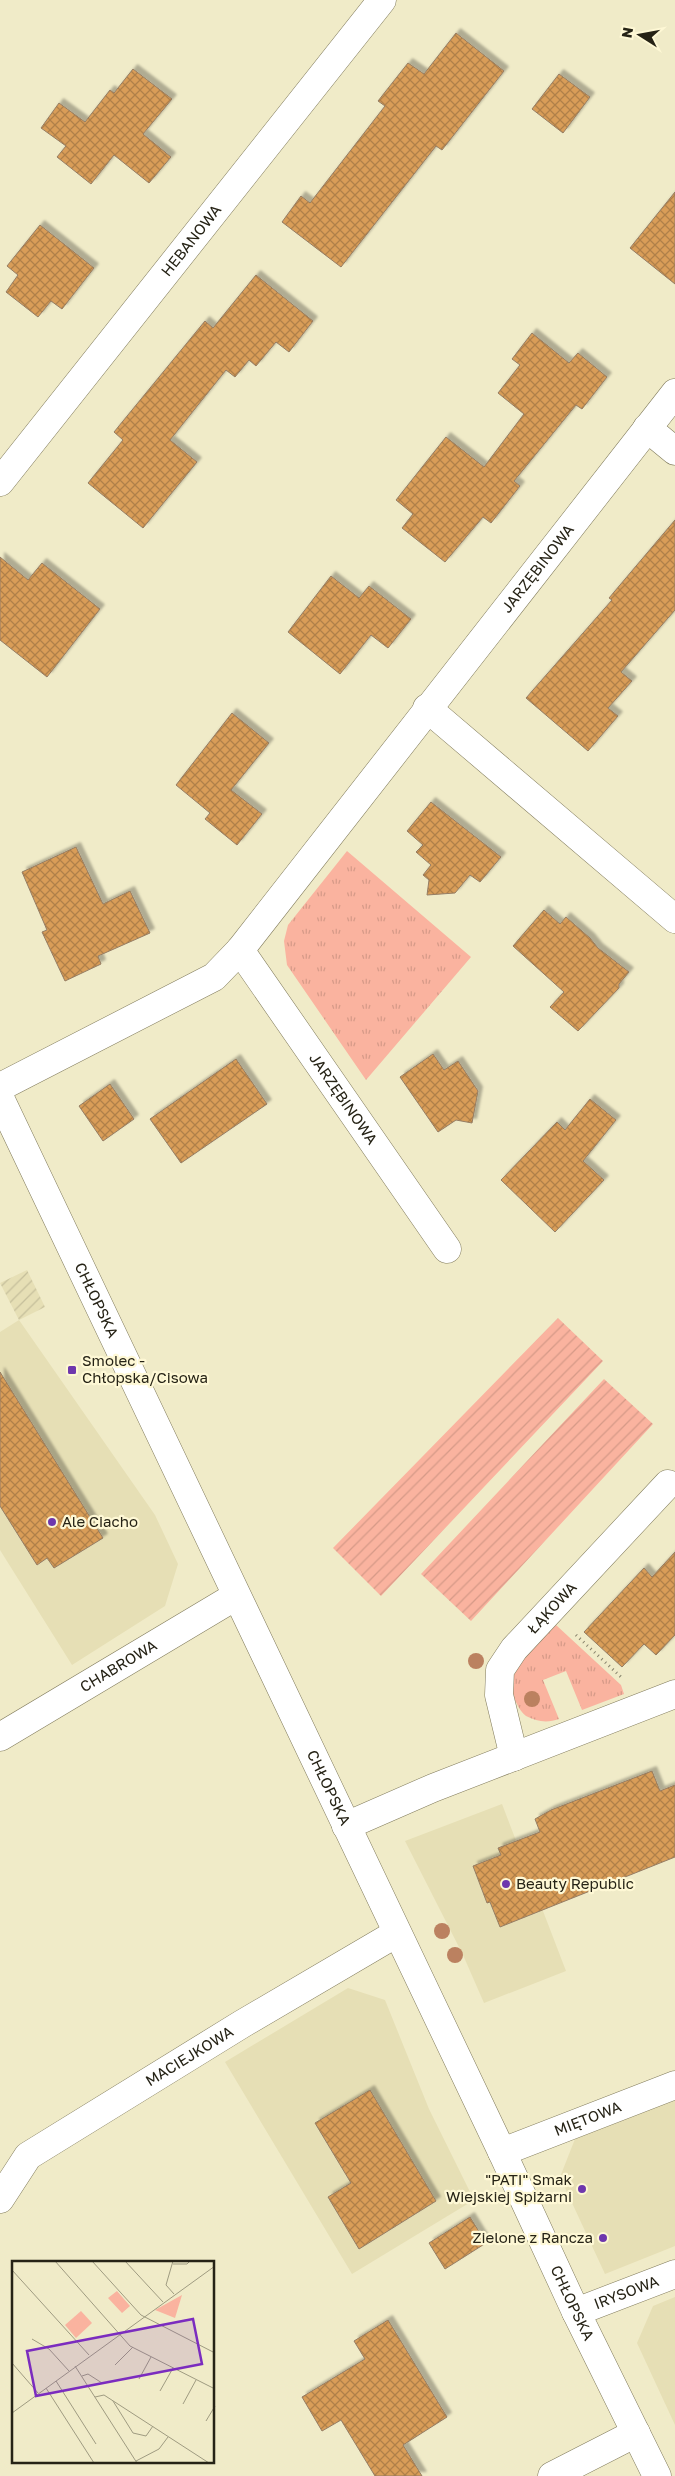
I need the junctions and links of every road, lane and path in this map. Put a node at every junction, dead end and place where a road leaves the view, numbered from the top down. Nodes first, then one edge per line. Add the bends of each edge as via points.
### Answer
1 (382, 0) edge
2 (675, 393) edge
3 (647, 428) junction
4 (675, 451) edge
5 (0, 482) edge
6 (427, 708) junction
7 (675, 919) edge
8 (240, 950) junction
9 (0, 1087) edge
10 (0, 1098) edge
11 (446, 1249) dead end
12 (668, 1484) dead end
13 (236, 1596) junction
14 (550, 1610) junction
15 (675, 1694) edge
16 (635, 1710) junction
17 (0, 1738) edge
18 (514, 1757) junction
19 (346, 1826) junction
20 (397, 1933) junction
21 (675, 2086) edge
22 (502, 2152) junction
23 (0, 2199) edge
24 (675, 2274) edge
25 (576, 2312) junction
26 (636, 2433) junction
27 (552, 2476) edge
28 (658, 2476) edge

1 - 5 street, HEBANOWA
2 - 3 street, JARZĘBINOWA
3 - 4 street
3 - 6 street, JARZĘBINOWA
6 - 7 street
6 - 8 street, JARZĘBINOWA
8 - 9 street, JARZĘBINOWA via 214,977
8 - 11 street, JARZĘBINOWA
10 - 13 street, CHŁOPSKA
12 - 14 street, ŁĄKOWA
13 - 17 street, CHABROWA
13 - 19 street, CHŁOPSKA
14 - 16 path via 626,1682
14 - 18 street, ŁĄKOWA via 514,1649 500,1670 499,1694
15 - 16 street
16 - 18 street
18 - 19 street
19 - 20 street, CHŁOPSKA
20 - 22 street, CHŁOPSKA
20 - 23 street, MACIEJKOWA via 28,2156
21 - 22 street, MIĘTOWA
22 - 25 street, CHŁOPSKA
24 - 25 street, IRYSOWA
25 - 26 street, CHŁOPSKA
26 - 27 street
26 - 28 street, CHŁOPSKA

